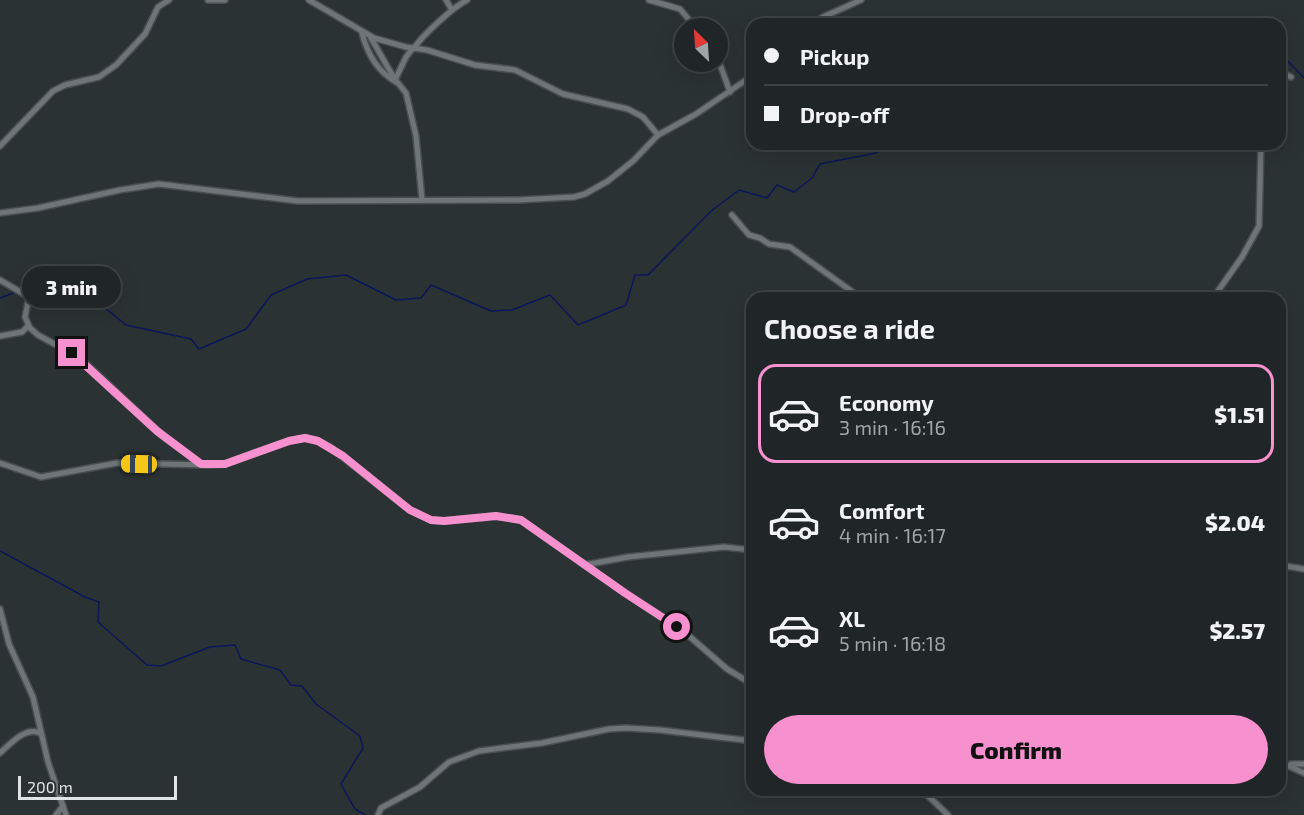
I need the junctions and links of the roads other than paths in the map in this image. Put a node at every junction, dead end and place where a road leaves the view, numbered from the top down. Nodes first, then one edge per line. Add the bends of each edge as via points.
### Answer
1 (169, 0) edge
2 (208, 0) edge
3 (225, 0) edge
4 (309, 0) edge
5 (446, 0) edge
6 (467, 0) edge
7 (650, 0) edge
8 (861, 0) edge
9 (452, 10) junction
10 (688, 18) edge
11 (821, 18) edge
12 (362, 33) junction
13 (370, 36) junction
14 (413, 48) junction
15 (723, 72) edge
16 (1286, 75) edge
17 (1291, 77) dead end
18 (746, 80) edge
19 (396, 81) junction
20 (730, 92) junction
21 (658, 135) junction
22 (0, 146) edge
23 (1262, 150) edge
24 (422, 200) junction
25 (0, 213) edge
26 (732, 215) dead end
27 (0, 280) edge
28 (853, 292) edge
29 (1217, 292) edge
30 (28, 326) junction
31 (0, 336) edge
32 (0, 463) edge
33 (201, 464) junction
34 (746, 549) edge
35 (584, 565) junction
36 (1286, 566) edge
37 (1304, 569) edge
38 (0, 609) edge
39 (746, 680) edge
40 (40, 733) junction
41 (746, 740) edge
42 (0, 753) edge
43 (1286, 763) edge
44 (1286, 764) edge
45 (1304, 764) edge
46 (1304, 773) edge
47 (928, 796) edge
48 (63, 806) junction
49 (57, 815) edge
50 (66, 815) edge
51 (378, 815) edge
52 (948, 815) edge

1 - 22 street via 158,7 145,34 116,65 99,77 58,87
2 - 3 street
4 - 12 street
5 - 9 street
6 - 9 street
7 - 10 street via 680,9
8 - 11 street
9 - 14 street
12 - 13 street
12 - 19 street via 378,67
13 - 14 street
13 - 19 street
14 - 19 street
14 - 21 street via 459,61 515,70 563,94 628,109 643,117
15 - 20 street
16 - 17 street
18 - 20 street
19 - 24 street via 406,93 416,136
20 - 21 street
21 - 24 street via 618,174 579,196
23 - 29 street via 1259,226
24 - 25 street via 298,201 159,184
26 - 28 street via 749,234 769,244 790,247
27 - 30 street via 29,297 25,317
30 - 31 street via 22,332
30 - 33 street via 80,358 157,431
32 - 33 street via 42,477 117,464
33 - 35 street via 225,464 289,441 318,441 410,510 431,520 514,518
34 - 35 street via 724,547
35 - 39 street via 681,629
36 - 37 street
38 - 40 street via 9,645 33,698
40 - 42 street via 27,732
40 - 48 street
41 - 51 street via 627,728 480,751 449,762 420,787 381,808
43 - 45 street
44 - 46 street
47 - 52 street
48 - 49 street
48 - 50 street

